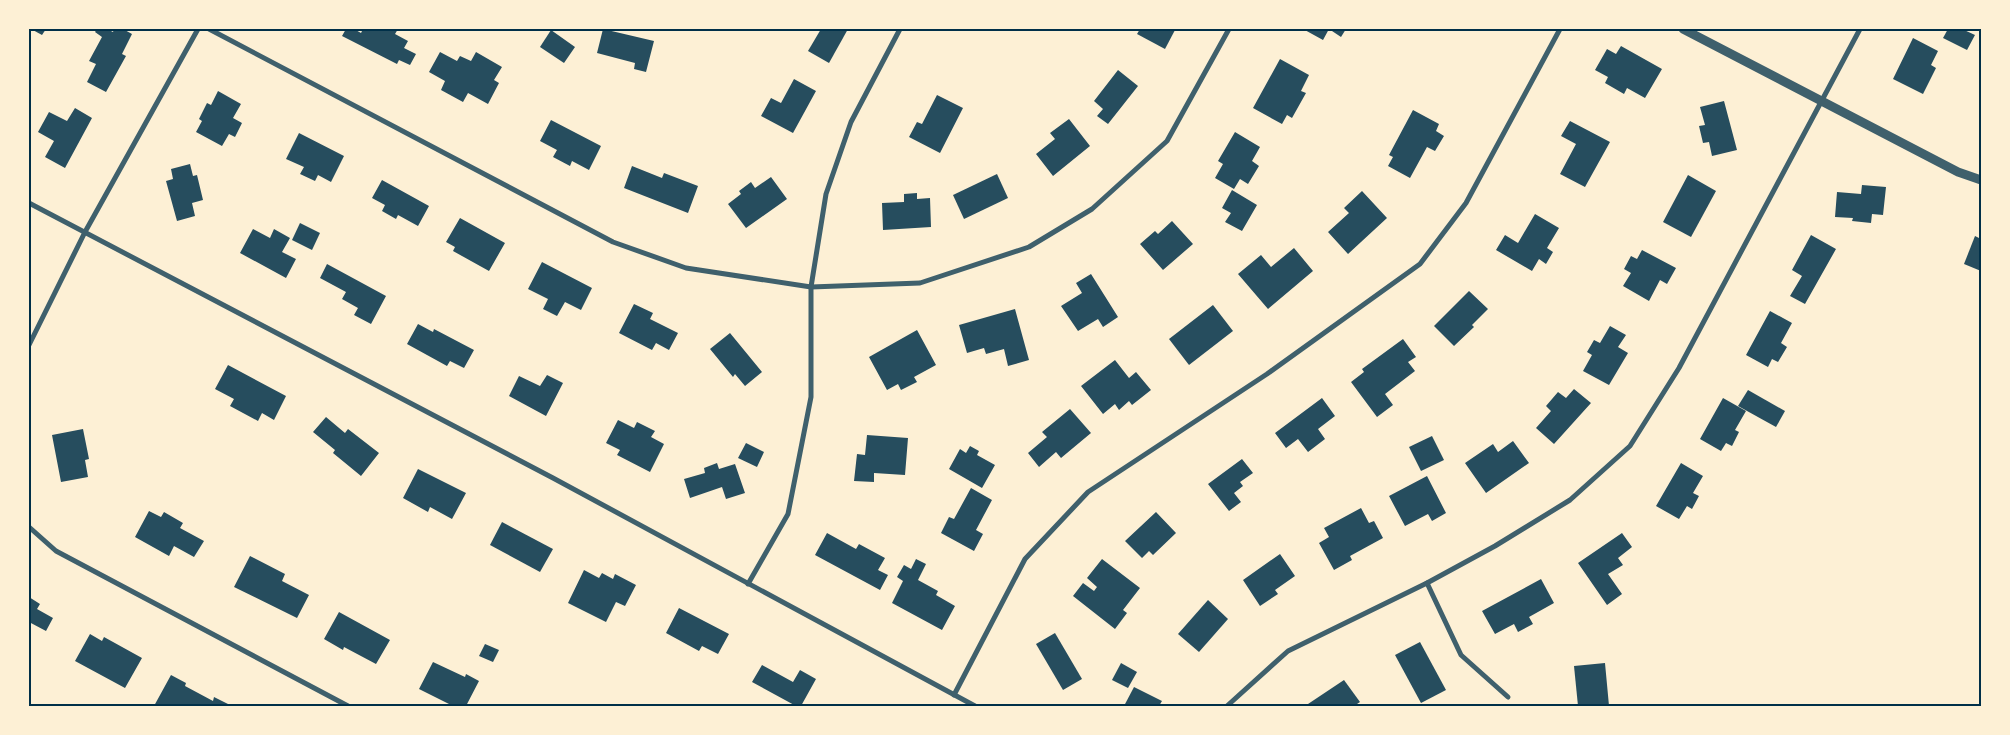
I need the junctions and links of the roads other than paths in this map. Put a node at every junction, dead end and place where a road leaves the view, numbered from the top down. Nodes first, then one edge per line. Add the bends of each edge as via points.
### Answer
1 (198, 29) edge
2 (209, 29) edge
3 (900, 29) edge
4 (1229, 29) edge
5 (1560, 29) edge
6 (1683, 29) edge
7 (1860, 29) edge
8 (1821, 102) junction
9 (1981, 180) edge
10 (29, 203) edge
11 (84, 232) junction
12 (810, 287) junction
13 (29, 345) edge
14 (29, 526) edge
15 (1427, 583) junction
16 (748, 584) junction
17 (954, 695) junction
18 (1508, 697) dead end
19 (348, 706) edge
20 (975, 706) edge
21 (1227, 706) edge

1 - 11 street
2 - 12 street via 613,242 686,268
3 - 12 street via 851,122 826,194
4 - 12 street via 1167,141 1092,209 1029,247 920,284
5 - 17 street via 1466,203 1420,264 1267,374 1088,492 1025,560
6 - 8 street
7 - 8 street
8 - 9 street via 1958,172
8 - 15 street via 1679,368 1630,446 1570,500
10 - 11 street
11 - 13 street
11 - 16 street
12 - 16 street via 811,397 788,514
14 - 19 street via 56,551
15 - 18 street via 1461,655
15 - 21 street via 1288,651
16 - 17 street
17 - 20 street

